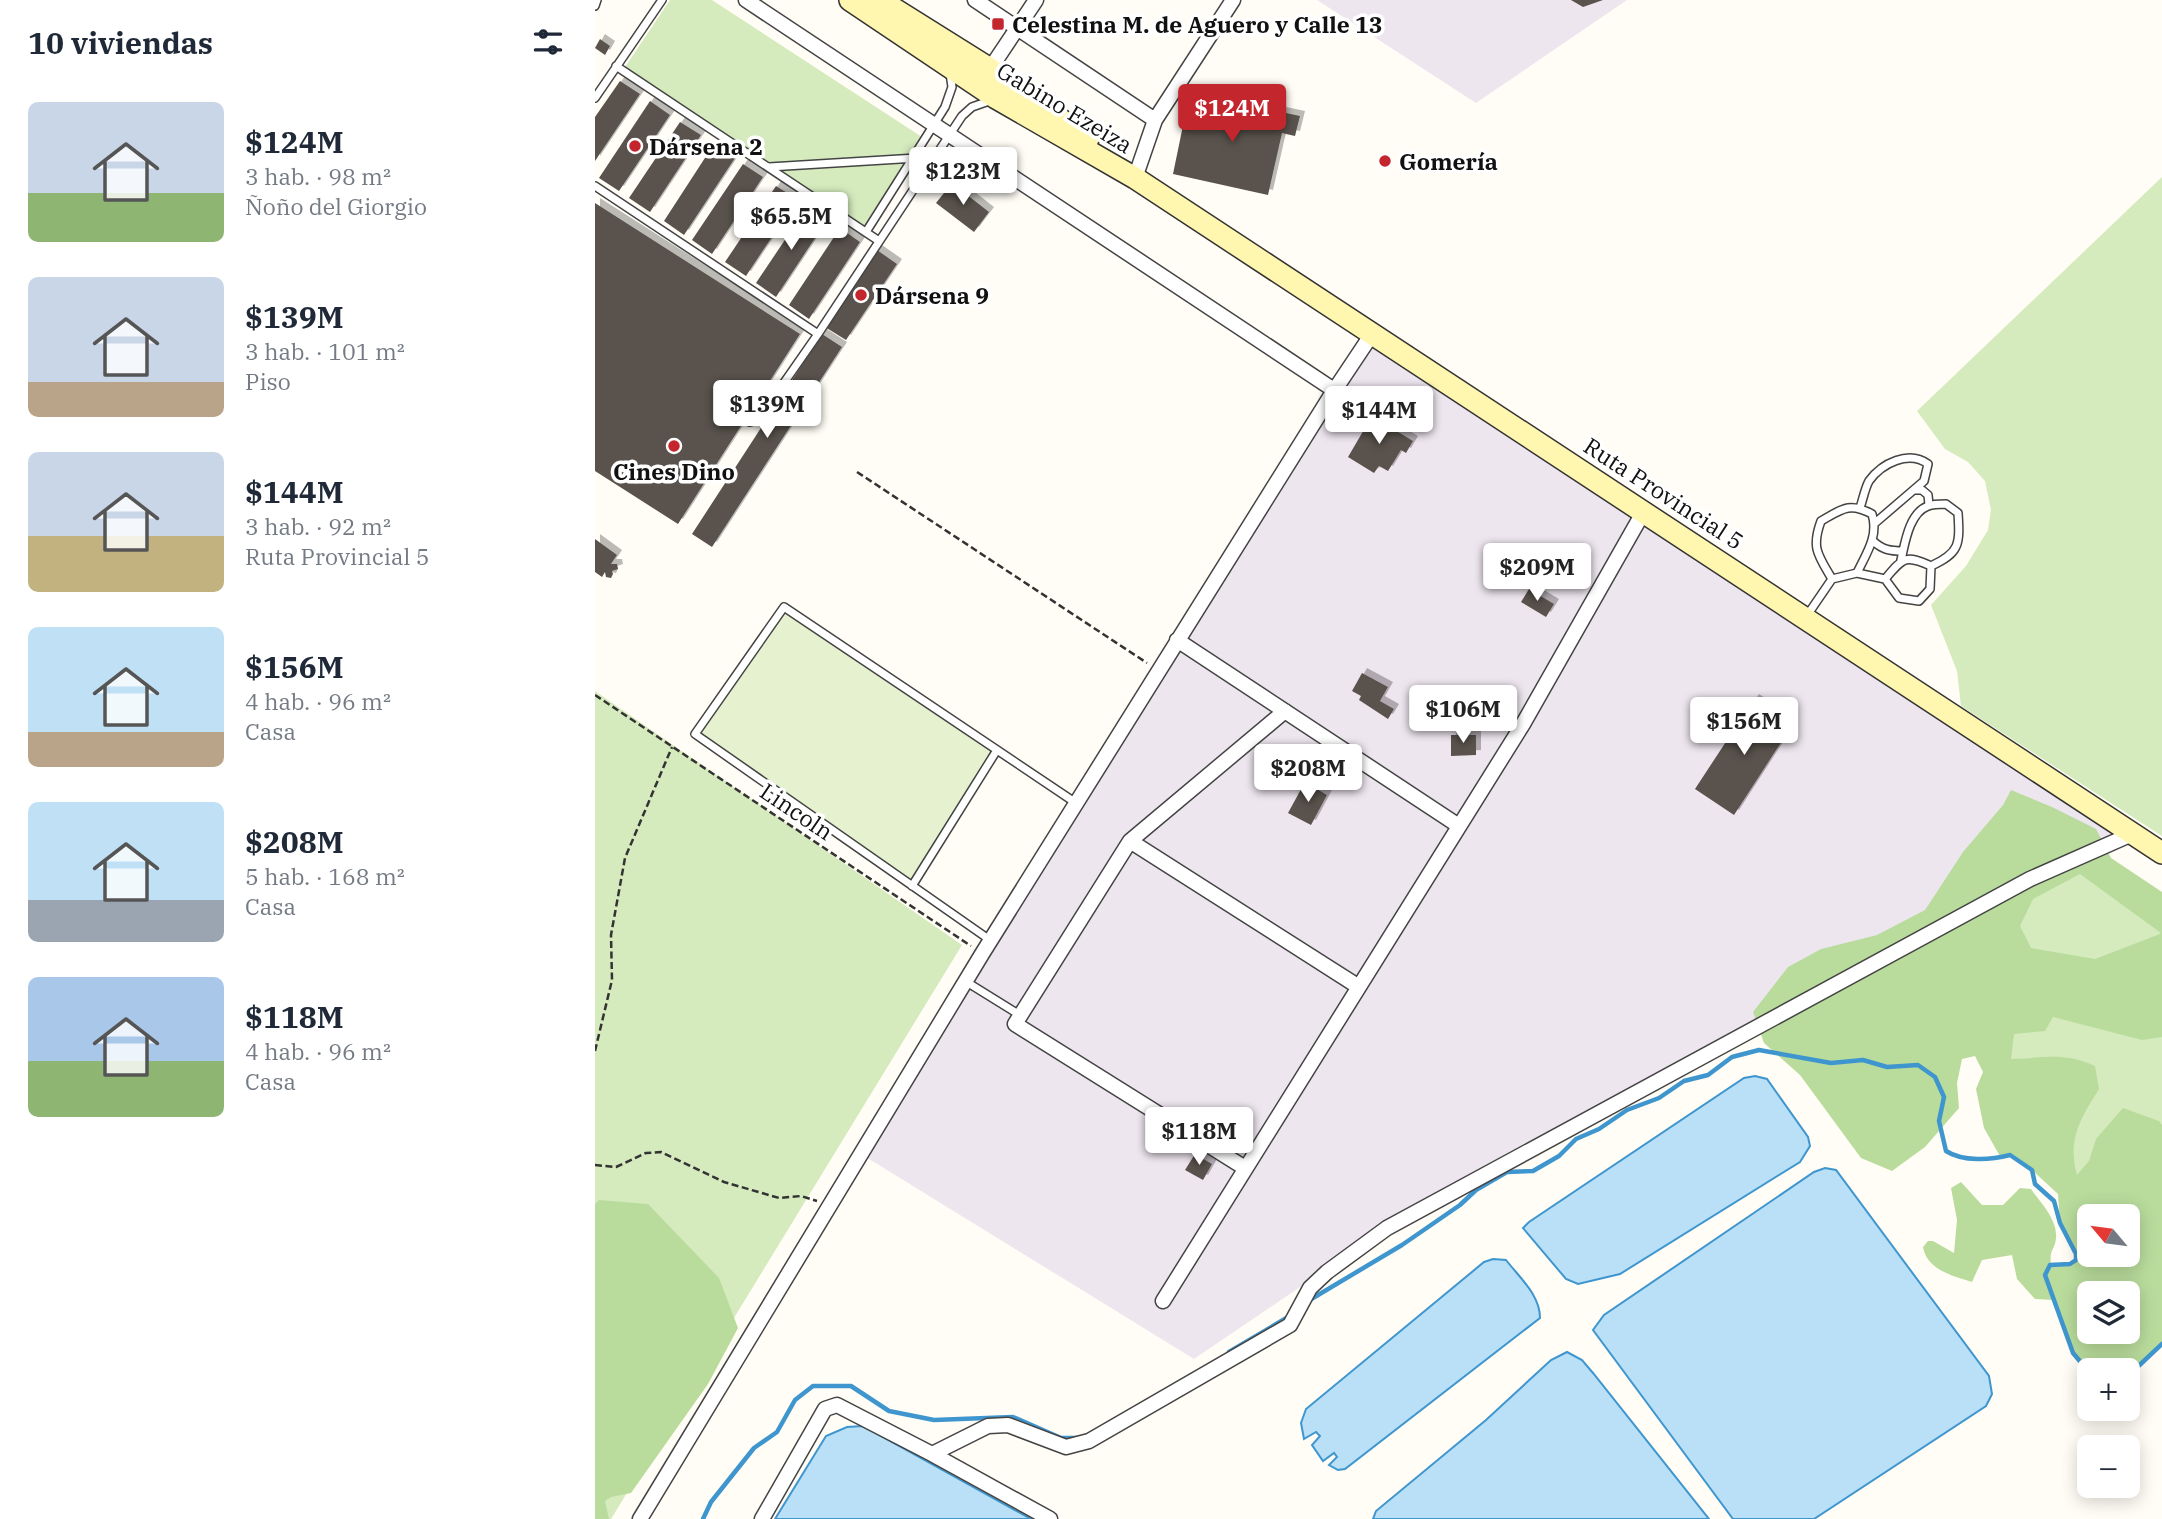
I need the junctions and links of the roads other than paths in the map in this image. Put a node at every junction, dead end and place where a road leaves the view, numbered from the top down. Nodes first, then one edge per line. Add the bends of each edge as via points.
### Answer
1 (597, 0) edge
2 (662, 0) edge
3 (746, 0) edge
4 (850, 0) edge
5 (880, 0) edge
6 (975, 0) edge
7 (1036, 0) edge
8 (1233, 0) edge
9 (595, 6) edge
10 (1018, 29) junction
11 (948, 65) junction
12 (616, 66) junction
13 (990, 69) junction
14 (595, 98) edge
15 (996, 98) junction
16 (1155, 120) junction
17 (934, 125) junction
18 (948, 135) junction
19 (933, 157) junction
20 (913, 158) junction
21 (768, 167) junction
22 (1135, 178) junction
23 (595, 186) edge
24 (866, 232) junction
25 (879, 241) junction
26 (818, 334) junction
27 (1372, 334) junction
28 (1334, 390) junction
29 (745, 419) dead end
30 (1914, 490) junction
31 (1929, 505) junction
32 (1860, 508) junction
33 (1648, 514) junction
34 (1875, 523) junction
35 (1873, 541) junction
36 (1903, 551) junction
37 (1901, 561) junction
38 (1931, 566) junction
39 (1857, 573) junction
40 (1832, 579) junction
41 (1885, 579) junction
42 (1806, 618) junction
43 (1177, 640) junction
44 (1285, 711) junction
45 (997, 750) junction
46 (1076, 803) junction
47 (1459, 825) junction
48 (2132, 834) junction
49 (1130, 841) junction
50 (2162, 853) edge
51 (912, 886) junction
52 (990, 940) junction
53 (965, 981) junction
54 (1359, 987) junction
55 (1021, 1016) junction
56 (1245, 1168) junction
57 (1163, 1301) dead end
58 (932, 1454) junction
59 (640, 1519) edge
60 (762, 1519) edge
61 (1050, 1519) edge

1 - 9 lane
2 - 12 lane
3 - 17 street
4 - 11 main road, Gabino Ezeiza
5 - 13 main road, Gabino Ezeiza
6 - 10 street
7 - 10 street
8 - 16 street
10 - 13 street
10 - 16 street
11 - 15 main road, Gabino Ezeiza
11 - 17 lane via 952,87
12 - 14 lane
12 - 21 lane
13 - 22 main road, Gabino Ezeiza
15 - 18 lane via 972,107
15 - 22 main road, Gabino Ezeiza
16 - 22 street
17 - 18 street
17 - 20 lane
18 - 19 lane
18 - 28 street
19 - 20 lane
19 - 25 lane
20 - 21 lane
20 - 24 lane
21 - 24 lane
22 - 27 main road, Ruta Provincial 5
23 - 26 lane
24 - 25 lane
25 - 26 lane
26 - 29 lane via 758,420
27 - 28 street
27 - 33 main road, Ruta Provincial 5
28 - 43 street
30 - 31 lane via 1928,495
30 - 32 lane via 1924,481 1928,464 1921,458 1899,459 1883,466 1868,482
30 - 34 lane
31 - 36 lane via 1918,513
31 - 38 lane via 1946,504 1958,513 1960,538 1949,558
32 - 34 lane via 1872,514
32 - 40 lane via 1846,506 1821,521 1815,538 1817,552
33 - 42 main road, Ruta Provincial 5
33 - 47 street
34 - 35 lane
35 - 36 lane via 1881,549
35 - 39 lane
36 - 37 lane
37 - 38 lane via 1913,558
37 - 41 lane
38 - 41 lane via 1930,589 1919,601 1899,598
39 - 40 lane
39 - 41 lane
40 - 42 lane
42 - 48 main road, Ruta Provincial 5
43 - 44 street
43 - 46 street
44 - 47 street
44 - 49 street
45 - 46 lane
45 - 51 lane
45 - 51 lane via 784,607 695,734
46 - 52 street
47 - 54 street
48 - 50 main road, Ruta Provincial 5
48 - 58 street via 2030,879 1387,1228 1310,1288 1290,1325 1089,1441 1066,1447 1008,1425 988,1426
49 - 54 street
49 - 55 street
51 - 52 lane
52 - 53 street
53 - 55 lane
53 - 59 street
54 - 56 street
55 - 56 street via 1015,1024
56 - 57 street
58 - 60 street via 837,1405 825,1409
58 - 61 street

